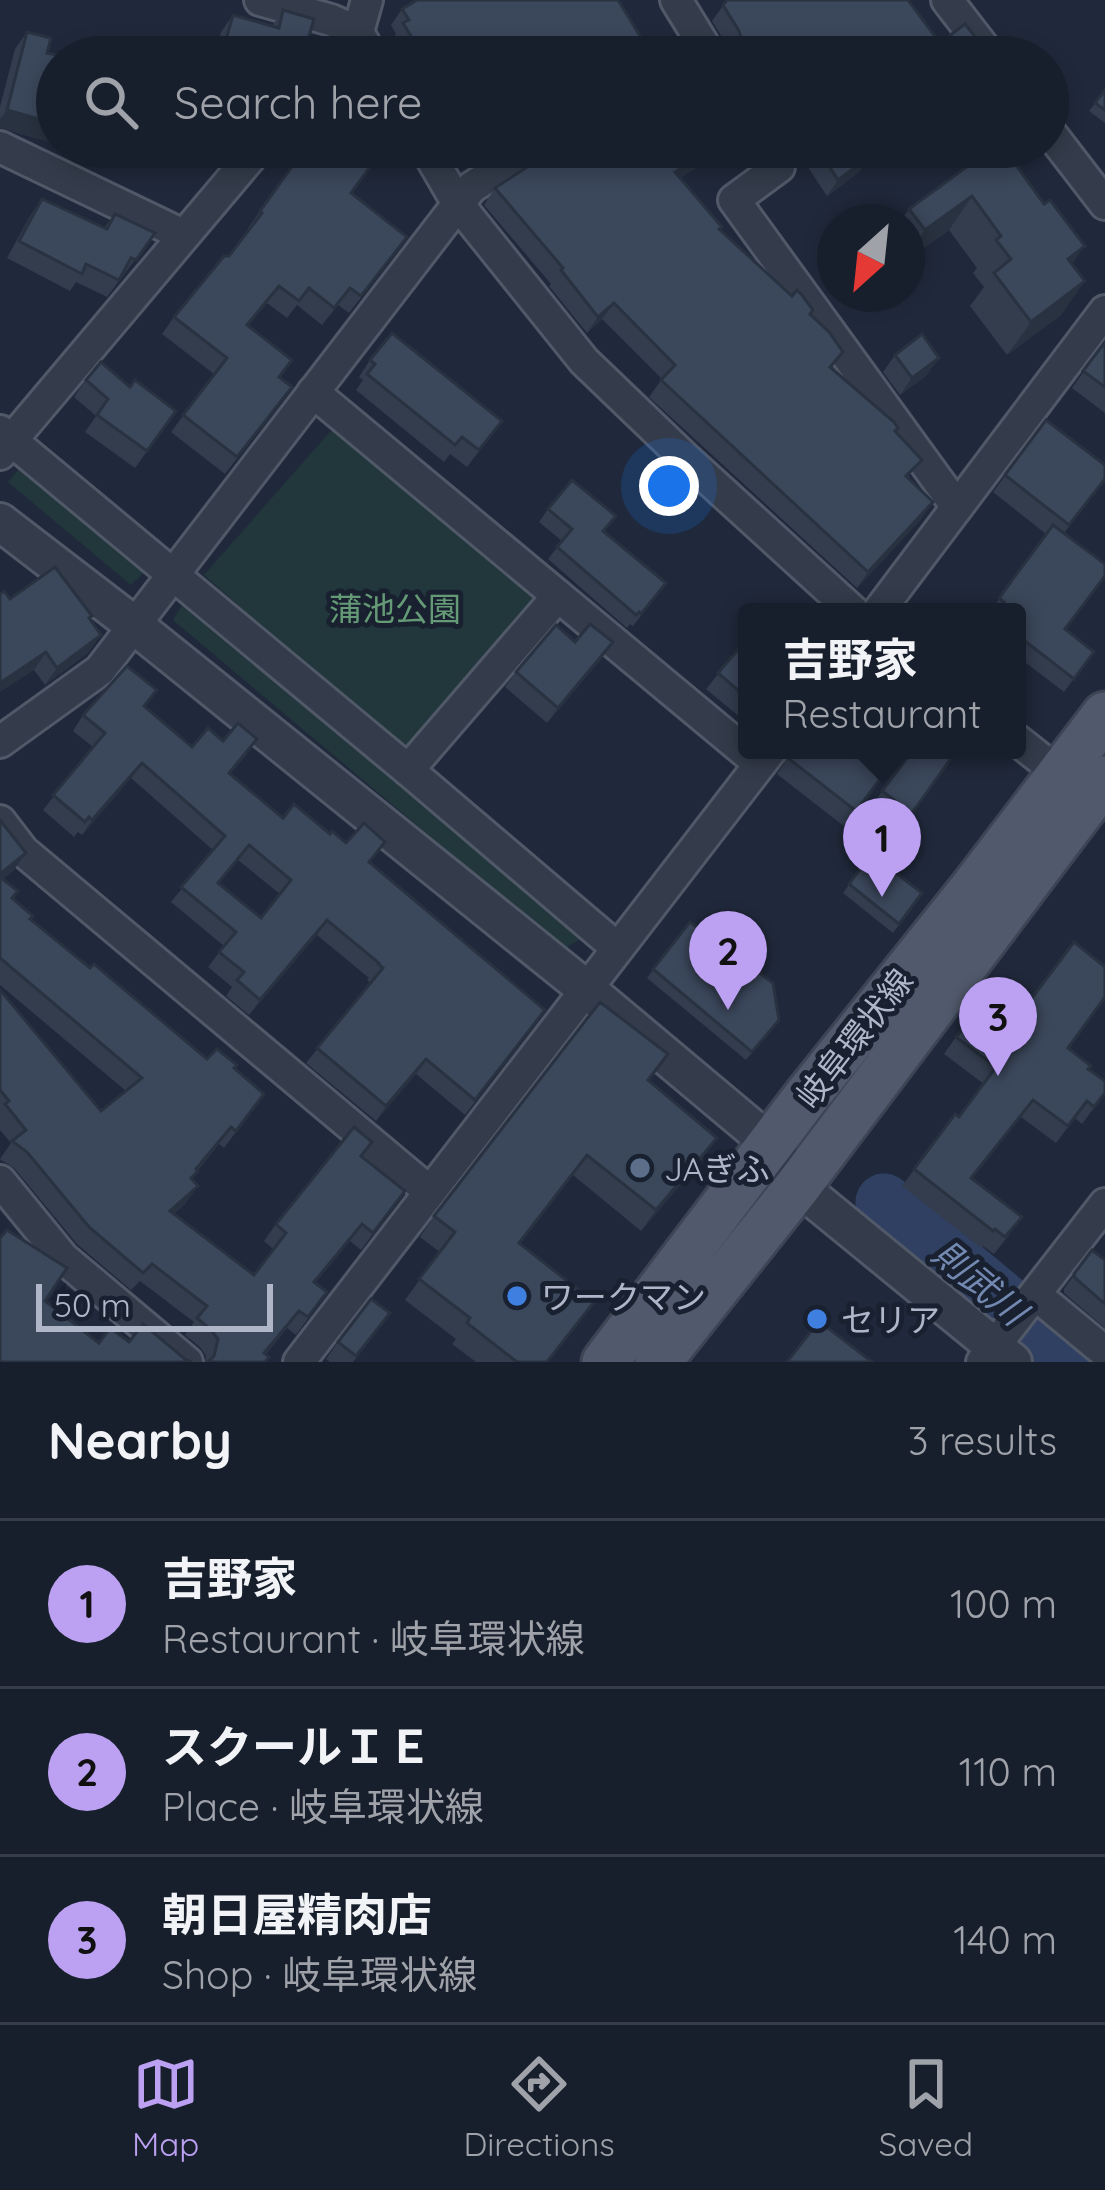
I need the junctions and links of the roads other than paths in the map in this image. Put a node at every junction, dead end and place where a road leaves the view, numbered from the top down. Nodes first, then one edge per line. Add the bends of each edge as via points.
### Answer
1 (260, 0) edge
2 (367, 0) edge
3 (676, 0) edge
4 (947, 0) edge
5 (354, 36) edge
6 (365, 36) edge
7 (690, 36) edge
8 (975, 36) edge
9 (0, 147) edge
10 (1069, 157) edge
11 (36, 164) edge
12 (44, 168) edge
13 (241, 168) edge
14 (437, 168) edge
15 (502, 168) edge
16 (778, 168) edge
17 (458, 204) junction
18 (1105, 204) edge
19 (183, 235) junction
20 (1105, 311) edge
21 (313, 392) junction
22 (4, 442) edge
23 (957, 508) junction
24 (0, 521) edge
25 (173, 574) junction
26 (558, 596) junction
27 (844, 603) edge
28 (885, 603) edge
29 (134, 626) junction
30 (1105, 715) edge
31 (738, 735) edge
32 (0, 742) edge
33 (1026, 745) edge
34 (764, 759) edge
35 (408, 770) junction
36 (1083, 776) edge
37 (0, 820) edge
38 (617, 948) junction
39 (586, 988) junction
40 (772, 1145) junction
41 (0, 1181) edge
42 (797, 1186) junction
43 (430, 1192) junction
44 (1105, 1204) edge
45 (1032, 1299) junction
46 (999, 1350) edge
47 (1105, 1352) edge
48 (187, 1362) edge
49 (299, 1362) edge
50 (605, 1362) edge
51 (658, 1362) edge

1 - 5 street via 331,20
2 - 6 street
3 - 7 street
4 - 8 street
9 - 11 street
10 - 18 street
12 - 19 street
13 - 19 street
14 - 17 street
15 - 17 street
16 - 23 street via 734,200
17 - 21 street
17 - 27 street via 584,361
19 - 22 street
20 - 23 street
21 - 25 street
21 - 26 street
22 - 25 street
23 - 28 street
24 - 29 street
25 - 29 street
25 - 35 street
26 - 31 street
26 - 35 street
29 - 32 street via 100,670
29 - 39 street
30 - 36 main road, 岐阜環状線
33 - 36 street
34 - 38 street
35 - 38 street
36 - 40 main road, 岐阜環状線
36 - 42 main road, 岐阜環状線
37 - 43 street via 22,851
38 - 39 street
39 - 40 street
39 - 43 street
40 - 42 street
40 - 50 main road, 岐阜環状線
41 - 48 street via 62,1258
42 - 46 street
42 - 51 main road, 岐阜環状線
43 - 49 street
44 - 45 street
45 - 46 street
45 - 47 street

